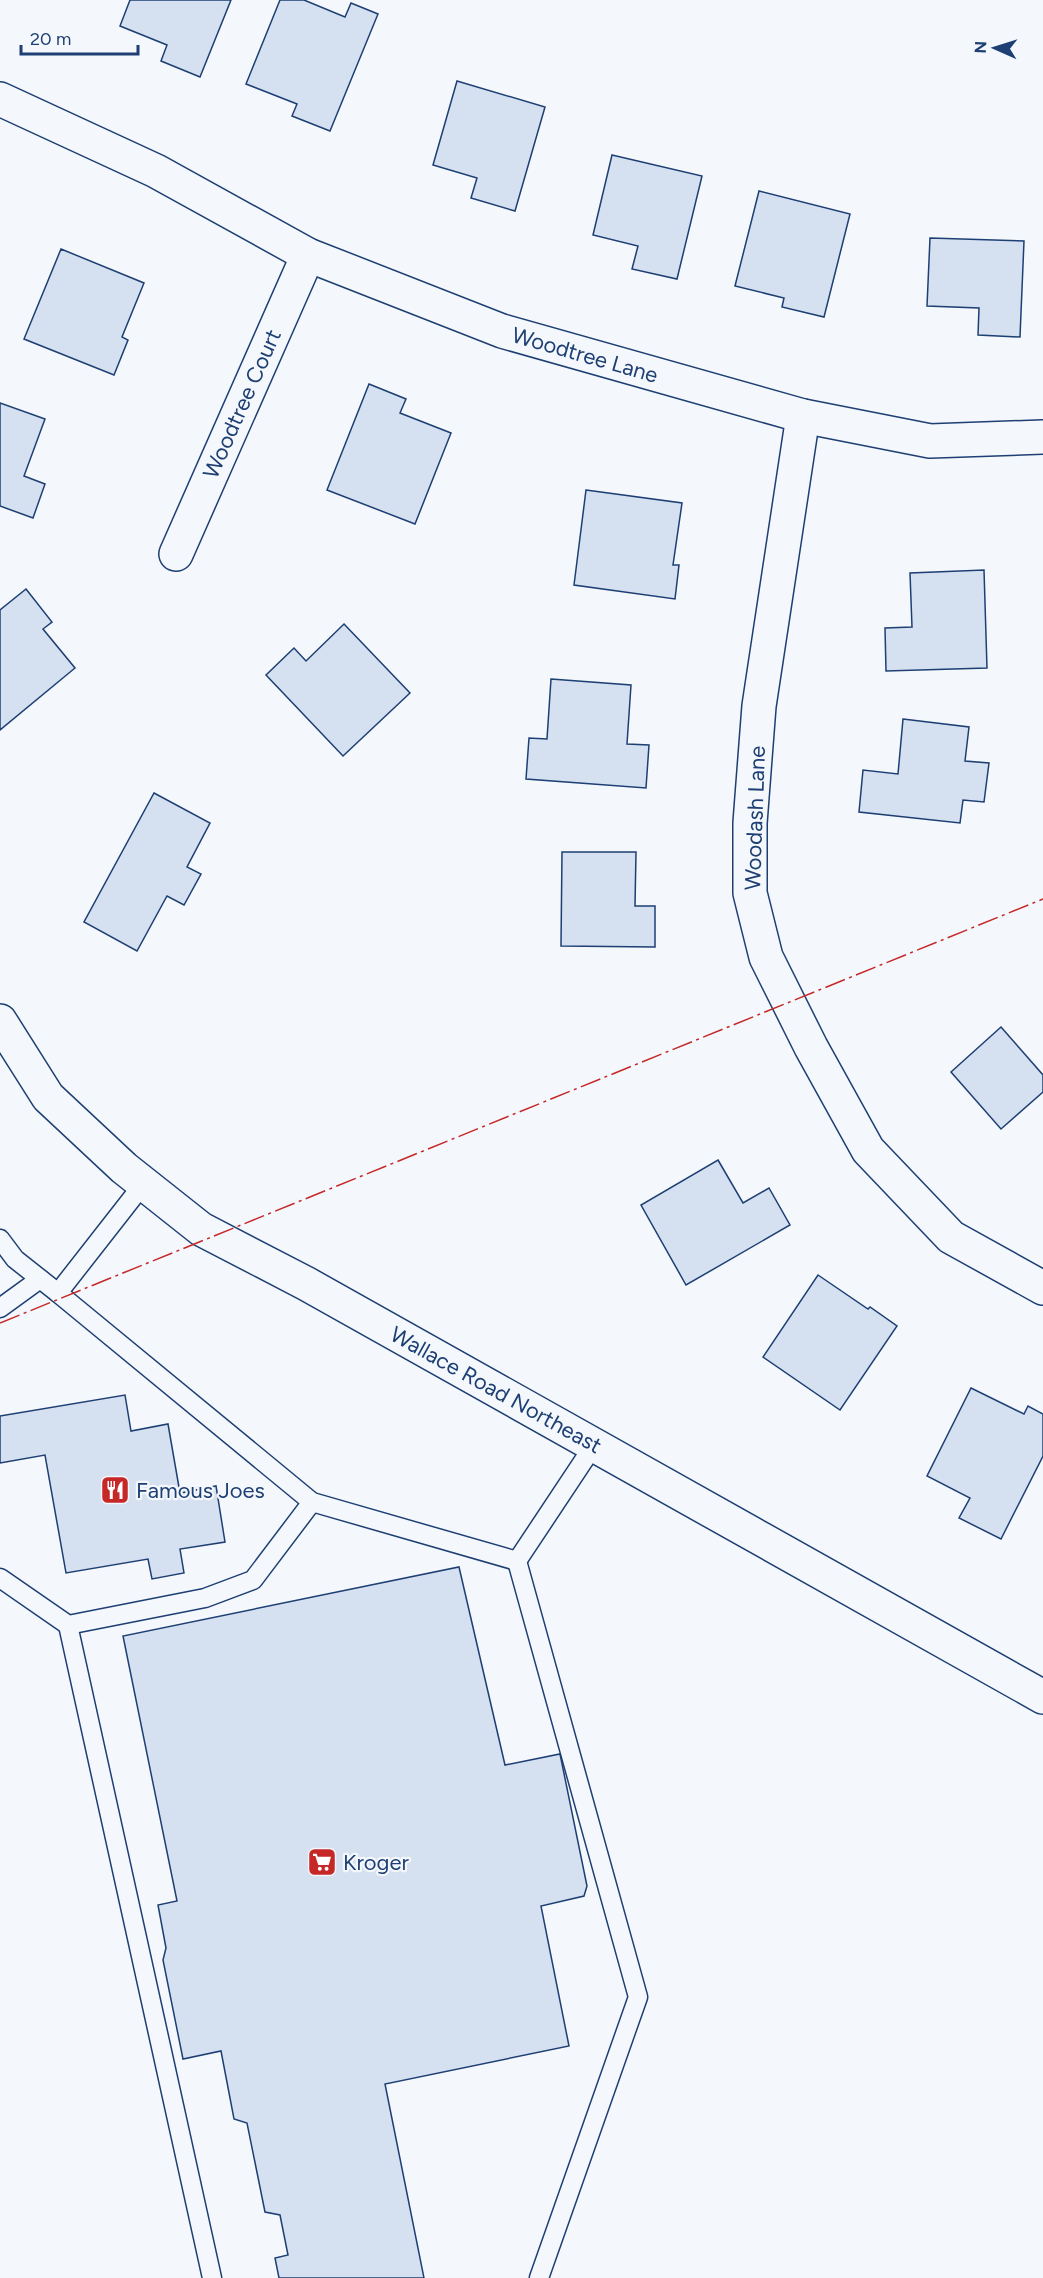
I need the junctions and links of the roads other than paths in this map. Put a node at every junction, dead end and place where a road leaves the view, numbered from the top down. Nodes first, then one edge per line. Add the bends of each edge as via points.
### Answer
1 (0, 99) edge
2 (308, 255) junction
3 (803, 416) junction
4 (1043, 437) edge
5 (176, 554) dead end
6 (0, 1021) edge
7 (144, 1183) junction
8 (0, 1239) edge
9 (40, 1279) junction
10 (1043, 1288) edge
11 (58, 1293) junction
12 (0, 1308) edge
13 (594, 1445) junction
14 (312, 1502) junction
15 (517, 1561) junction
16 (0, 1578) edge
17 (68, 1625) junction
18 (1043, 1696) edge
19 (212, 2278) edge
20 (539, 2278) edge

1 - 2 street, Woodtree Lane via 156,171
2 - 3 street, Woodtree Lane via 502,331
2 - 5 street, Woodtree Court
3 - 4 street, Woodtree Lane via 930,441
3 - 10 street, Woodash Lane via 759,706 750,823 750,893 766,957 868,1150 951,1237
6 - 7 street, Wallace Road Northeast via 48,1097
7 - 11 lane
7 - 13 street, Wallace Road Northeast via 201,1229
8 - 9 lane via 15,1259
9 - 11 lane
9 - 12 lane
11 - 14 lane
13 - 15 lane
13 - 18 street, Wallace Road Northeast
14 - 15 lane
14 - 17 lane via 253,1580 205,1598
15 - 20 lane via 638,1997
16 - 17 lane
17 - 19 lane

